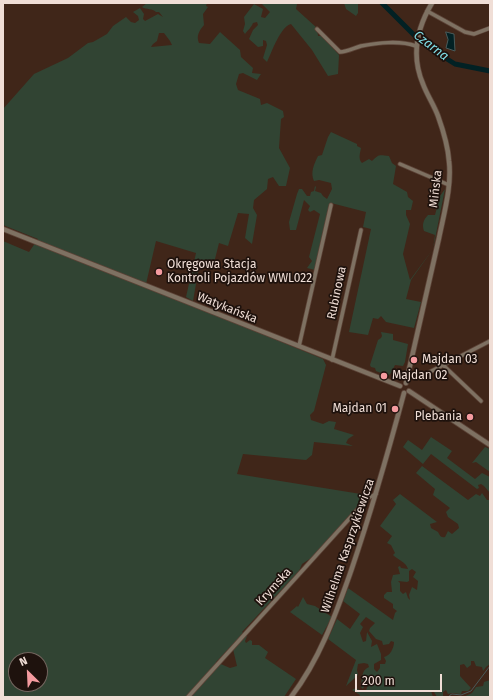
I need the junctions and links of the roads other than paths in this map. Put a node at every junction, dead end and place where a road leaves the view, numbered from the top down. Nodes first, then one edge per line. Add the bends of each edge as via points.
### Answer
1 (432, 3) edge
2 (427, 11) junction
3 (490, 28) edge
4 (318, 29) dead end
5 (417, 44) junction
6 (400, 164) dead end
7 (449, 185) junction
8 (331, 205) dead end
9 (3, 229) edge
10 (361, 230) dead end
11 (490, 341) edge
12 (299, 346) junction
13 (332, 360) junction
14 (443, 366) junction
15 (408, 373) junction
16 (406, 383) junction
17 (400, 386) junction
18 (409, 391) junction
19 (404, 393) junction
20 (481, 401) dead end
21 (490, 445) edge
22 (376, 494) junction
23 (188, 697) edge
24 (291, 697) edge

1 - 2 street, Mińska
2 - 3 street via 465,32 474,34
2 - 5 street, Mińska via 419,30
4 - 5 street via 340,52 361,46 389,43
5 - 7 street, Mińska via 421,79 439,118 446,145
6 - 7 street
7 - 15 street, Mińska
8 - 12 street
9 - 12 street, Watykańska
10 - 13 street, Rubinowa
11 - 14 street
12 - 13 street, Watykańska
13 - 17 street, Watykańska
14 - 15 street via 419,377
14 - 20 street
15 - 16 street, Mińska
16 - 17 street
16 - 18 street via 409,385
17 - 19 street
18 - 19 street
18 - 21 street
19 - 22 street, Wilhelma Kasprzykiewicza
22 - 23 street, Krymska via 368,498
22 - 24 street, Wilhelma Kasprzykiewicza via 329,632 315,660

